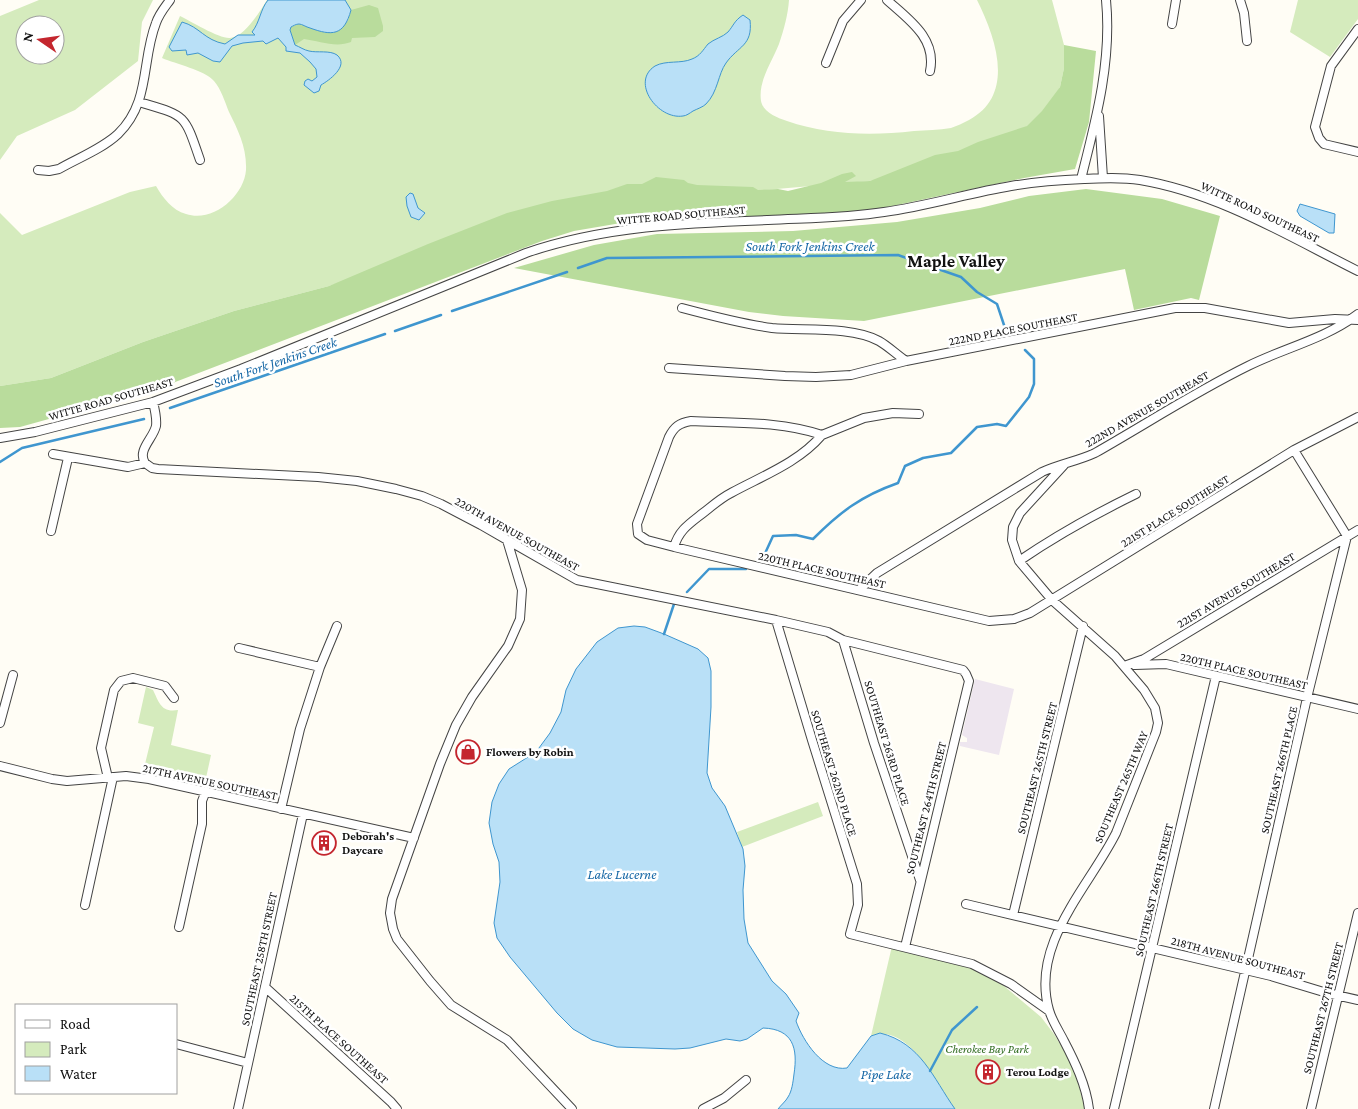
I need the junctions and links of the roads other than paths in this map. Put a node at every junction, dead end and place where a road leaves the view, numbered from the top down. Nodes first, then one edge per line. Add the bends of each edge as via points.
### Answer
1 (170, 0) edge
2 (861, 0) edge
3 (886, 0) edge
4 (1106, 0) edge
5 (1176, 0) edge
6 (1240, 0) edge
7 (1172, 24) dead end
8 (1358, 29) edge
9 (1247, 41) dead end
10 (826, 63) dead end
11 (930, 71) dead end
12 (139, 102) junction
13 (1099, 109) junction
14 (1358, 152) edge
15 (200, 160) dead end
16 (38, 170) dead end
17 (1103, 178) junction
18 (1081, 179) junction
19 (1358, 271) edge
20 (682, 308) dead end
21 (1358, 314) edge
22 (1354, 320) edge
23 (906, 361) junction
24 (669, 368) dead end
25 (153, 402) junction
26 (919, 414) dead end
27 (1358, 417) edge
28 (0, 433) edge
29 (19, 434) junction
30 (822, 435) junction
31 (0, 438) edge
32 (1294, 450) junction
33 (52, 454) dead end
34 (68, 458) junction
35 (146, 463) junction
36 (1064, 465) junction
37 (1136, 494) dead end
38 (1358, 530) edge
39 (51, 531) dead end
40 (1347, 536) junction
41 (507, 540) junction
42 (674, 547) junction
43 (1019, 561) junction
44 (859, 590) junction
45 (1052, 600) junction
46 (776, 620) junction
47 (1002, 620) joint
48 (337, 626) dead end
49 (1083, 626) junction
50 (843, 640) junction
51 (239, 648) dead end
52 (1124, 666) junction
53 (320, 667) junction
54 (966, 674) joint
55 (13, 675) dead end
56 (1216, 676) junction
57 (174, 698) dead end
58 (1307, 698) junction
59 (1358, 709) edge
60 (0, 723) edge
61 (0, 766) edge
62 (111, 777) junction
63 (206, 791) junction
64 (281, 808) junction
65 (303, 814) junction
66 (414, 838) junction
67 (920, 880) junction
68 (966, 904) dead end
69 (85, 905) dead end
70 (1358, 912) edge
71 (1013, 915) junction
72 (1061, 926) junction
73 (179, 928) dead end
74 (1152, 947) junction
75 (905, 948) junction
76 (1246, 970) junction
77 (265, 987) junction
78 (1337, 996) junction
79 (1358, 1000) edge
80 (1049, 1010) junction
81 (178, 1045) edge
82 (248, 1063) junction
83 (746, 1080) dead end
84 (238, 1109) edge
85 (397, 1109) edge
86 (572, 1109) edge
87 (703, 1109) edge
88 (1089, 1109) edge
89 (1114, 1109) edge
90 (1214, 1109) edge
91 (1310, 1109) edge

1 - 12 street via 152,34
2 - 10 street via 843,21
3 - 11 street via 926,38 931,54
4 - 13 street via 1107,36
5 - 7 street
6 - 9 street
8 - 14 street via 1330,66 1316,127 1319,138 1328,146
12 - 15 street via 183,118
12 - 16 street via 127,124 110,141 58,169
13 - 17 street
13 - 18 street
17 - 18 street, WITTE ROAD SOUTHEAST
17 - 19 street, WITTE ROAD SOUTHEAST via 1140,180 1206,198
18 - 25 street, WITTE ROAD SOUTHEAST via 1011,186 885,212 639,228 572,239 483,270
20 - 23 street via 773,328 860,334 878,340
21 - 22 street
22 - 23 street, 222ND PLACE SOUTHEAST via 1290,323 1205,308 1175,308
22 - 36 street, 222ND AVENUE SOUTHEAST via 1236,372 1096,453
23 - 24 street, 222ND PLACE SOUTHEAST via 851,375 816,377
25 - 29 street, WITTE ROAD SOUTHEAST
25 - 35 street via 157,419 142,454
26 - 30 street via 893,413 864,418
27 - 32 street, 221ST PLACE SOUTHEAST
28 - 29 street, WITTE ROAD SOUTHEAST
29 - 31 street, WITTE ROAD SOUTHEAST
30 - 42 street via 779,468 724,496 682,529
30 - 42 street, 220TH PLACE SOUTHEAST via 752,424 691,421 676,426 637,524 638,534 647,540
32 - 40 street
32 - 45 street, 221ST PLACE SOUTHEAST
33 - 34 street, 220TH AVENUE SOUTHEAST
34 - 35 street, 220TH AVENUE SOUTHEAST via 128,467
34 - 39 street
35 - 41 street, 220TH AVENUE SOUTHEAST via 158,469 318,477 389,487 440,504
36 - 43 street, SOUTHEAST 265TH WAY via 1016,520 1012,540
36 - 44 street, 222ND AVENUE SOUTHEAST via 1042,472 877,572
37 - 43 street via 1047,541
38 - 40 street, 221ST AVENUE SOUTHEAST
40 - 52 street, 221ST AVENUE SOUTHEAST via 1144,659
40 - 58 street, SOUTHEAST 266TH PLACE
41 - 46 street, 220TH AVENUE SOUTHEAST via 577,580
41 - 66 street via 522,590 520,619 508,646 456,725
42 - 44 street, 220TH PLACE SOUTHEAST
43 - 45 street, SOUTHEAST 265TH WAY
44 - 47 street, 220TH PLACE SOUTHEAST via 989,621
45 - 47 street, 221ST PLACE SOUTHEAST via 1022,617
45 - 49 street, SOUTHEAST 265TH WAY
46 - 50 street, 220TH AVENUE SOUTHEAST via 828,632
46 - 75 street, SOUTHEAST 262ND PLACE via 857,884 858,906 850,934
48 - 53 street
49 - 52 street, SOUTHEAST 265TH WAY
49 - 71 street, SOUTHEAST 265TH STREET
50 - 54 street, 220TH AVENUE SOUTHEAST via 957,667
50 - 67 street, SOUTHEAST 263RD PLACE
51 - 53 street
52 - 56 street, 220TH PLACE SOUTHEAST via 1166,664
52 - 72 street, SOUTHEAST 265TH WAY via 1151,699 1157,716 1156,732 1116,833
53 - 64 street via 300,728
54 - 67 street, SOUTHEAST 264TH STREET via 968,681
55 - 60 street
56 - 58 street, 220TH PLACE SOUTHEAST
56 - 74 street, SOUTHEAST 266TH STREET
57 - 62 street via 165,686 133,678 120,681 114,690 102,741 102,754
58 - 59 street, 220TH PLACE SOUTHEAST
58 - 76 street, SOUTHEAST 266TH PLACE
61 - 62 street, 217TH AVENUE SOUTHEAST via 67,781
62 - 63 street, 217TH AVENUE SOUTHEAST via 149,779
62 - 69 street
63 - 64 street, 217TH AVENUE SOUTHEAST
63 - 73 street
64 - 65 street, 217TH AVENUE SOUTHEAST
65 - 66 street, 217TH AVENUE SOUTHEAST
65 - 77 street, SOUTHEAST 258TH STREET
66 - 86 street via 392,900 391,921 397,938 451,1005 506,1040
67 - 75 street, SOUTHEAST 264TH STREET
68 - 71 street, 218TH AVENUE SOUTHEAST
70 - 78 street, SOUTHEAST 267TH STREET
71 - 72 street, 218TH AVENUE SOUTHEAST
72 - 74 street, 218TH AVENUE SOUTHEAST
72 - 80 street, SOUTHEAST 265TH WAY via 1048,962
74 - 76 street, 218TH AVENUE SOUTHEAST
74 - 89 street, SOUTHEAST 266TH STREET
75 - 80 street via 972,964 1011,984
76 - 78 street, 218TH AVENUE SOUTHEAST
76 - 90 street, SOUTHEAST 266TH PLACE
77 - 82 street, SOUTHEAST 258TH STREET
77 - 85 street, 215TH PLACE SOUTHEAST
78 - 79 street, 218TH AVENUE SOUTHEAST
78 - 91 street, SOUTHEAST 267TH STREET
80 - 88 street, SOUTHEAST 265TH WAY via 1079,1072
81 - 82 street
82 - 84 street, SOUTHEAST 258TH STREET
83 - 87 street via 724,1098

